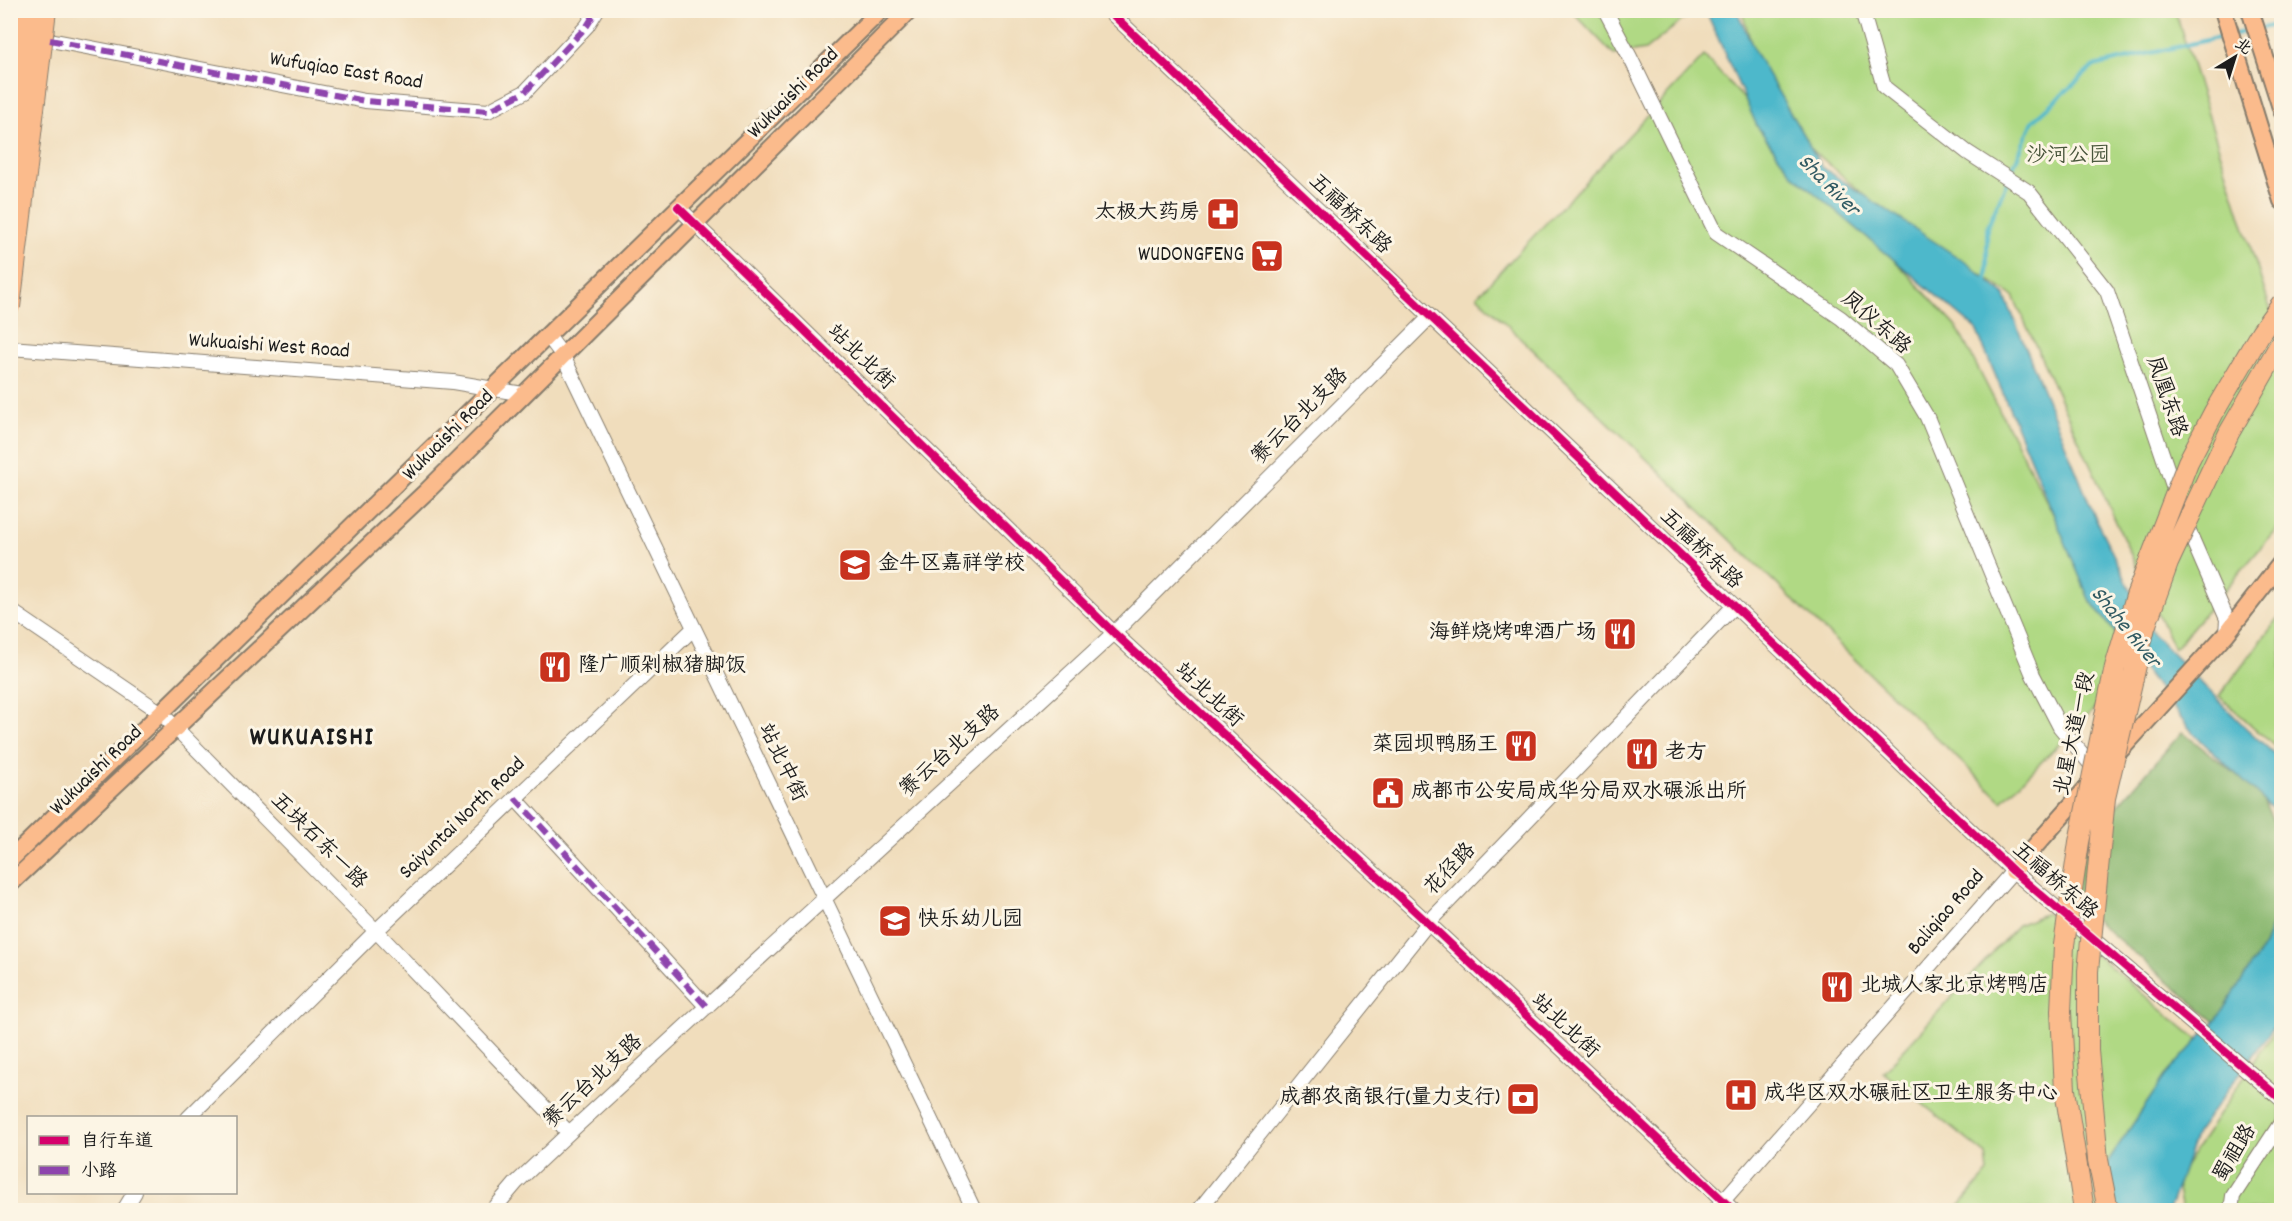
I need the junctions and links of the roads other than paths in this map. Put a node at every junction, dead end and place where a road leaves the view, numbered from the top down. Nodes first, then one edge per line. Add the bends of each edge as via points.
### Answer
1 (28, 10) edge
2 (34, 10) edge
3 (46, 10) edge
4 (597, 10) edge
5 (881, 10) edge
6 (910, 10) edge
7 (1108, 10) edge
8 (1605, 10) edge
9 (1862, 10) edge
10 (2223, 10) edge
11 (2250, 10) edge
12 (10, 37) edge
13 (32, 39) junction
14 (2282, 111) edge
15 (10, 173) edge
16 (2282, 201) edge
17 (678, 207) junction
18 (10, 217) edge
19 (696, 225) junction
20 (2282, 303) edge
21 (10, 307) edge
22 (1430, 317) junction
23 (548, 336) junction
24 (2282, 341) edge
25 (10, 348) edge
26 (563, 356) junction
27 (494, 388) junction
28 (523, 394) junction
29 (2282, 562) edge
30 (1733, 607) junction
31 (10, 610) edge
32 (692, 630) junction
33 (1114, 633) junction
34 (2226, 634) junction
35 (160, 712) junction
36 (175, 727) junction
37 (2099, 774) junction
38 (515, 798) junction
39 (10, 860) edge
40 (2013, 871) junction
41 (10, 884) edge
42 (824, 896) junction
43 (1428, 923) junction
44 (376, 930) junction
45 (707, 1007) junction
46 (2282, 1100) edge
47 (190, 1116) edge
48 (2282, 1121) edge
49 (570, 1133) junction
50 (134, 1194) edge
51 (1724, 1208) edge
52 (124, 1210) edge
53 (493, 1210) edge
54 (974, 1210) edge
55 (1199, 1210) edge
56 (2084, 1210) edge
57 (2108, 1210) edge
58 (2232, 1210) edge

1 - 15 highway, bridge
2 - 13 main road
3 - 21 highway, bridge
4 - 13 street, Wufuqiao East Road via 587,26 525,92 488,111 366,101
5 - 17 main road, Wukuaishi Road
6 - 19 main road, Wukuaishi Road
7 - 22 street, 五福桥东路
8 - 37 street, 凤仪东路 via 1716,233 1841,318 1896,365 1927,417 2033,675 2060,727
9 - 34 street, 凤凰东路 via 1884,87 1967,152 2029,192 2107,291 2187,527 2227,619
10 - 16 main road
11 - 14 main road
12 - 13 street, Wufuqiao East Road
13 - 18 main road
17 - 19 street, 站北北街
17 - 23 main road, Wukuaishi Road
19 - 26 main road, Wukuaishi Road
19 - 33 street, 站北北街
20 - 56 highway, 北星大道一段, bridge via 2260,332 2188,462 2136,596 2115,667 2079,842 2064,945 2061,1011 2065,1090
22 - 30 street, 五福桥东路
22 - 33 street, 赛云台北支路
23 - 26 street, 站北中街
23 - 27 main road, Wukuaishi Road
24 - 57 highway, 北星大道一段, bridge via 2229,433 2168,562 2145,627 2105,798 2088,971 2088,1051 2098,1160
25 - 27 street, Wukuaishi West Road
26 - 28 main road, Wukuaishi Road
26 - 32 street, 站北中街
27 - 28 street, Wukuaishi West Road
27 - 35 main road, Wukuaishi Road
28 - 36 main road, Wukuaishi Road
29 - 34 main road, Baliqiao Road
30 - 40 street, 五福桥东路
30 - 43 street, 花径路
31 - 35 street, 五块石东一路
32 - 38 street, Saiyuntai North Road
32 - 42 street, 站北中街
33 - 42 street, 赛云台北支路
33 - 43 street, 站北北街
34 - 37 main road, Baliqiao Road
35 - 36 street, 五块石东一路
35 - 39 main road, Wukuaishi Road
36 - 41 main road, Wukuaishi Road
36 - 44 street, 五块石东一路
37 - 40 main road, Baliqiao Road
38 - 44 street, Saiyuntai North Road
38 - 45 street
40 - 46 street, 五福桥东路
40 - 51 street, Baliqiao Road
42 - 45 street, 赛云台北支路
42 - 54 street, 站北中街
43 - 51 street, 站北北街
43 - 55 street, 花径路
44 - 47 street, Saiyuntai North Road
44 - 49 street, 五块石东一路
45 - 49 street, 赛云台北支路
48 - 58 street, 蜀祖路 via 2233,1196
49 - 53 street, 赛云台北支路
50 - 52 street

